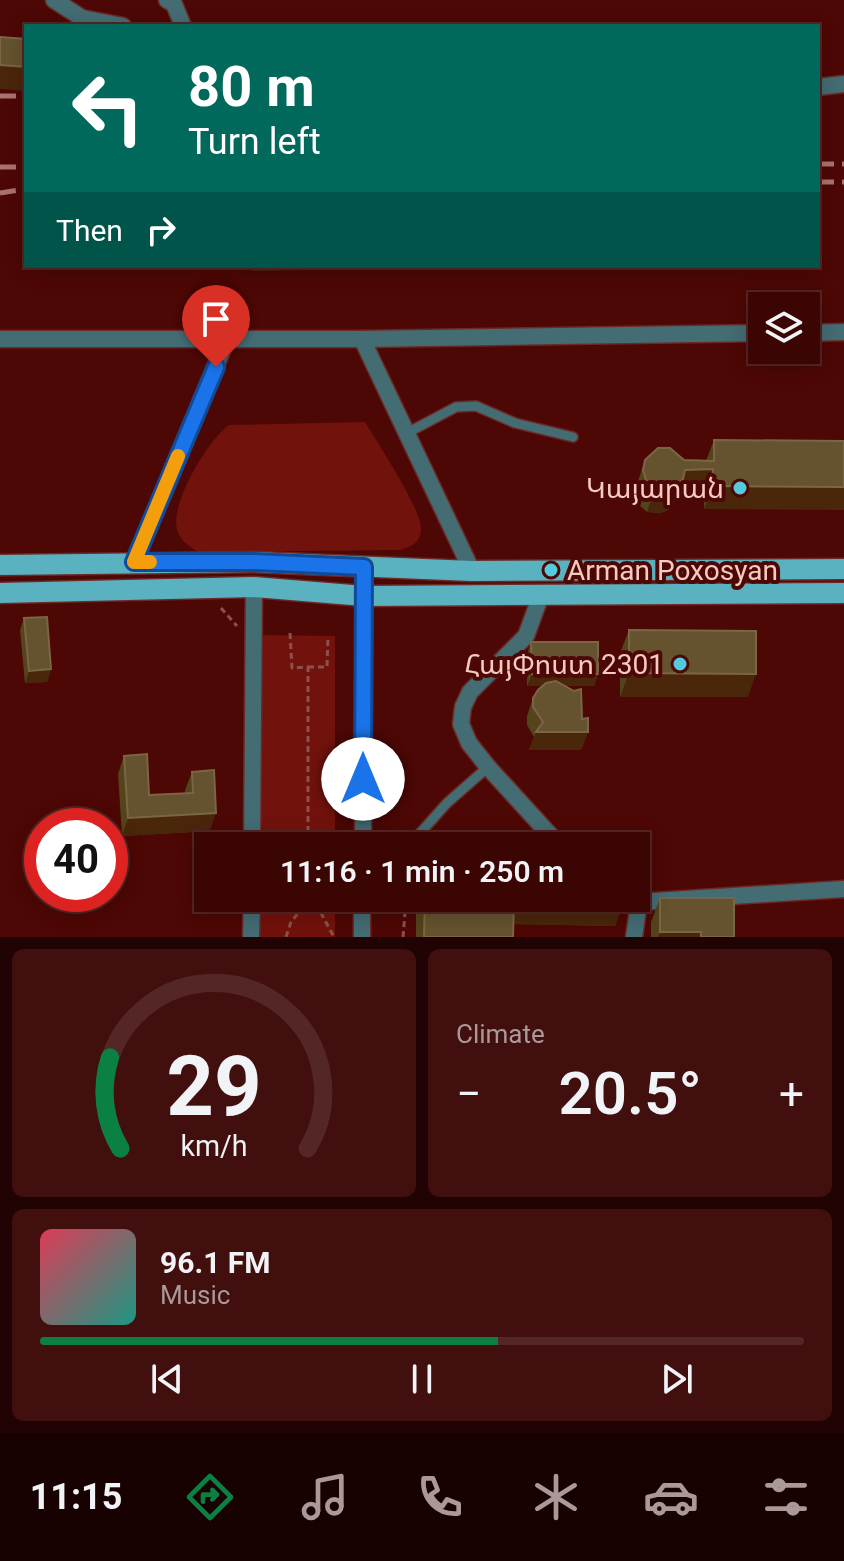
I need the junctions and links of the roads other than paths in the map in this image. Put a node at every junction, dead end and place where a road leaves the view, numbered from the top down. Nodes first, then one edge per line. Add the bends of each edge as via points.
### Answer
1 (54, 0) edge
2 (167, 0) edge
3 (113, 24) edge
4 (182, 24) edge
5 (844, 84) edge
6 (820, 87) edge
7 (844, 332) edge
8 (748, 333) edge
9 (820, 333) edge
10 (0, 339) edge
11 (227, 339) junction
12 (362, 339) junction
13 (407, 433) junction
14 (573, 437) dead end
15 (134, 562) junction
16 (254, 562) junction
17 (0, 565) edge
18 (364, 567) junction
19 (844, 569) edge
20 (472, 571) junction
21 (254, 587) junction
22 (0, 593) edge
23 (844, 593) edge
24 (541, 595) junction
25 (364, 596) junction
26 (488, 767) junction
27 (252, 832) edge
28 (363, 832) edge
29 (421, 832) edge
30 (547, 832) edge
31 (844, 889) edge
32 (650, 897) edge
33 (252, 912) edge
34 (359, 912) edge
35 (636, 912) edge
36 (251, 937) edge
37 (362, 937) edge
38 (634, 937) edge

1 - 3 street via 82,18
2 - 4 street
5 - 6 street
7 - 9 street
8 - 12 street
10 - 11 street
11 - 12 street
11 - 15 street
12 - 13 street
13 - 14 lane via 456,407 476,406 515,423
13 - 20 street
15 - 16 main road
15 - 17 main road
16 - 18 main road
16 - 21 main road
18 - 20 main road
18 - 25 main road
19 - 20 main road
21 - 22 main road
21 - 25 main road
21 - 27 street
23 - 24 main road
24 - 25 main road
24 - 26 street via 526,636 470,692 463,707 461,724
25 - 28 street
26 - 29 lane
26 - 30 street
31 - 32 street
33 - 36 street
34 - 37 street
35 - 38 street

